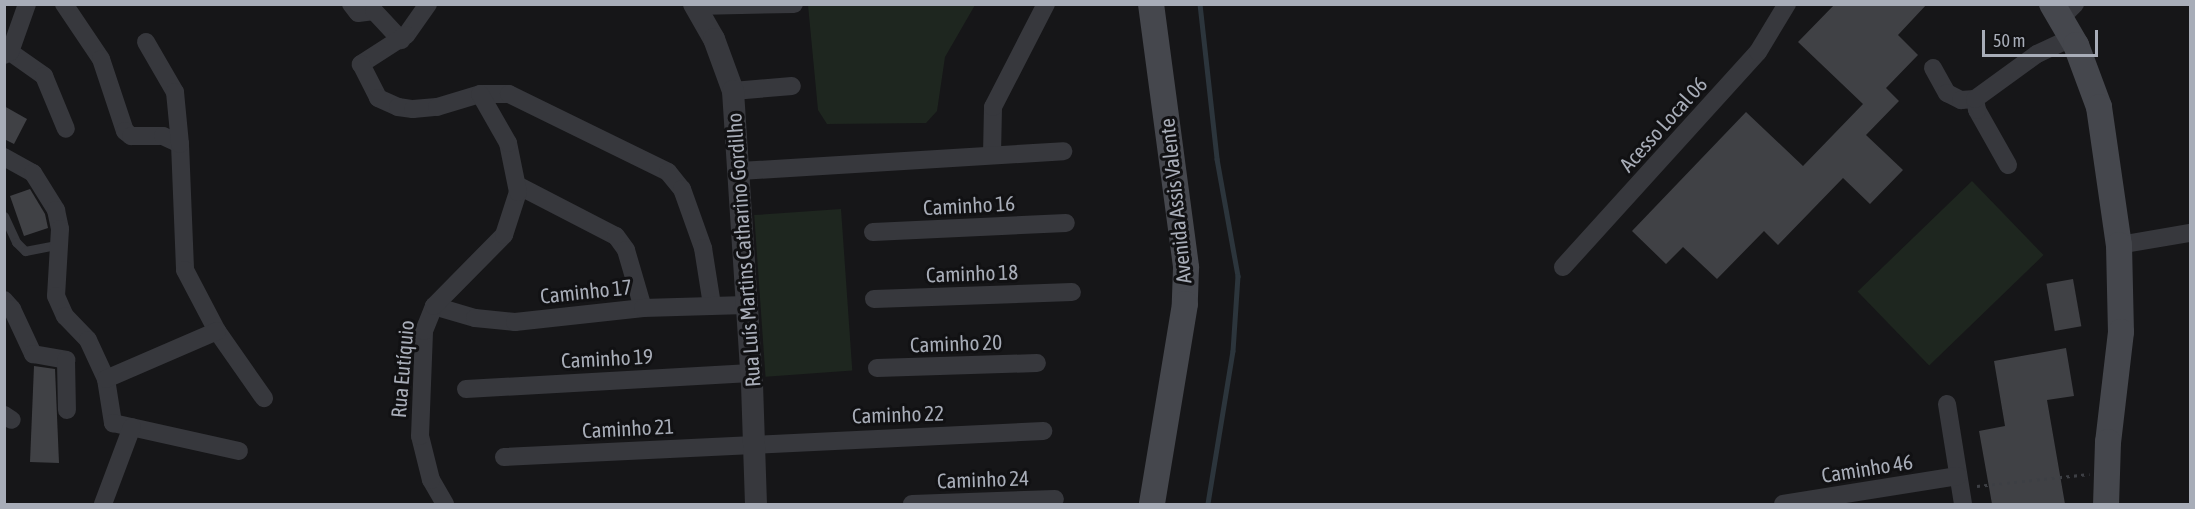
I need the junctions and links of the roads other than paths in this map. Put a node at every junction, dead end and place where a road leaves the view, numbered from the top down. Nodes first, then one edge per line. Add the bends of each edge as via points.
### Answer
1 (27, 4) edge
2 (64, 4) edge
3 (351, 4) edge
4 (428, 4) edge
5 (794, 4) edge
6 (1047, 4) edge
7 (1151, 4) edge
8 (1786, 4) edge
9 (695, 5) edge
10 (2065, 16) edge
11 (400, 39) junction
12 (147, 42) dead end
13 (7, 54) edge
14 (1933, 68) dead end
15 (792, 86) dead end
16 (733, 91) junction
17 (480, 94) junction
18 (1975, 99) junction
19 (66, 129) dead end
20 (180, 144) junction
21 (1062, 151) dead end
22 (992, 155) junction
23 (4, 157) edge
24 (2008, 165) dead end
25 (740, 171) junction
26 (517, 185) junction
27 (4, 216) edge
28 (1066, 223) dead end
29 (873, 232) dead end
30 (2190, 233) edge
31 (60, 244) junction
32 (2119, 245) junction
33 (1563, 267) dead end
34 (1072, 292) dead end
35 (874, 298) dead end
36 (4, 300) edge
37 (712, 305) junction
38 (746, 305) junction
39 (434, 306) junction
40 (643, 308) junction
41 (217, 331) junction
42 (1036, 363) dead end
43 (877, 369) dead end
44 (751, 373) junction
45 (106, 379) junction
46 (466, 389) dead end
47 (264, 398) dead end
48 (1947, 404) dead end
49 (67, 410) dead end
50 (132, 427) junction
51 (1043, 431) dead end
52 (755, 443) junction
53 (239, 452) dead end
54 (504, 457) dead end
55 (1960, 490) edge
56 (1055, 499) dead end
57 (103, 504) edge
58 (445, 504) edge
59 (756, 504) edge
60 (912, 504) edge
61 (1152, 504) edge
62 (1783, 504) edge
63 (2106, 504) edge

1 - 13 street
2 - 20 street via 101,59 120,107 122,126 131,136 163,136
3 - 11 street via 358,13 374,11
4 - 11 street
5 - 9 street
6 - 22 street via 993,107
7 - 61 main road, Avenida Assis Valente via 1186,268 1185,304
8 - 33 street, Acesso Local 06 via 1758,52
9 - 16 street, Rua Luís Martins Catharino Gordilho via 714,39
10 - 18 street via 2037,54
10 - 32 main road via 2106,138
11 - 17 street via 361,64 378,98 398,107 437,107
12 - 20 street via 175,92
13 - 19 street via 44,76
14 - 18 street via 1947,93 1961,100
15 - 16 street
16 - 25 street, Rua Luís Martins Catharino Gordilho
17 - 26 street, Rua Eutíquio via 508,143
17 - 37 street via 518,98 668,172 684,195 703,248
18 - 24 street via 1977,110
20 - 41 street via 183,263
21 - 22 street
22 - 25 street
23 - 31 street via 33,173 49,194 56,210
25 - 38 street, Rua Luís Martins Catharino Gordilho
26 - 39 street, Rua Eutíquio via 516,202 504,235
26 - 40 street via 616,236 626,250
27 - 31 lane via 21,249
28 - 29 street, Caminho 16
30 - 32 street
31 - 45 street via 55,277 60,308 88,340
32 - 63 main road via 2121,332
34 - 35 street, Caminho 18
36 - 49 street via 33,354 66,360
37 - 38 street, Caminho 17
37 - 40 street, Caminho 17
38 - 44 street, Rua Luís Martins Catharino Gordilho
39 - 40 street, Caminho 17 via 475,318 515,322
39 - 58 street, Rua Eutíquio via 424,332 420,436 431,480
41 - 45 street
41 - 47 street
42 - 43 street, Caminho 20
44 - 46 street, Caminho 19
44 - 52 street, Rua Luís Martins Catharino Gordilho
45 - 50 street via 113,423
48 - 55 street
50 - 53 street
50 - 57 street
51 - 52 street, Caminho 22
52 - 54 street, Caminho 21
52 - 59 street, Rua Luís Martins Catharino Gordilho
55 - 62 street, Caminho 46
56 - 60 street, Caminho 24

